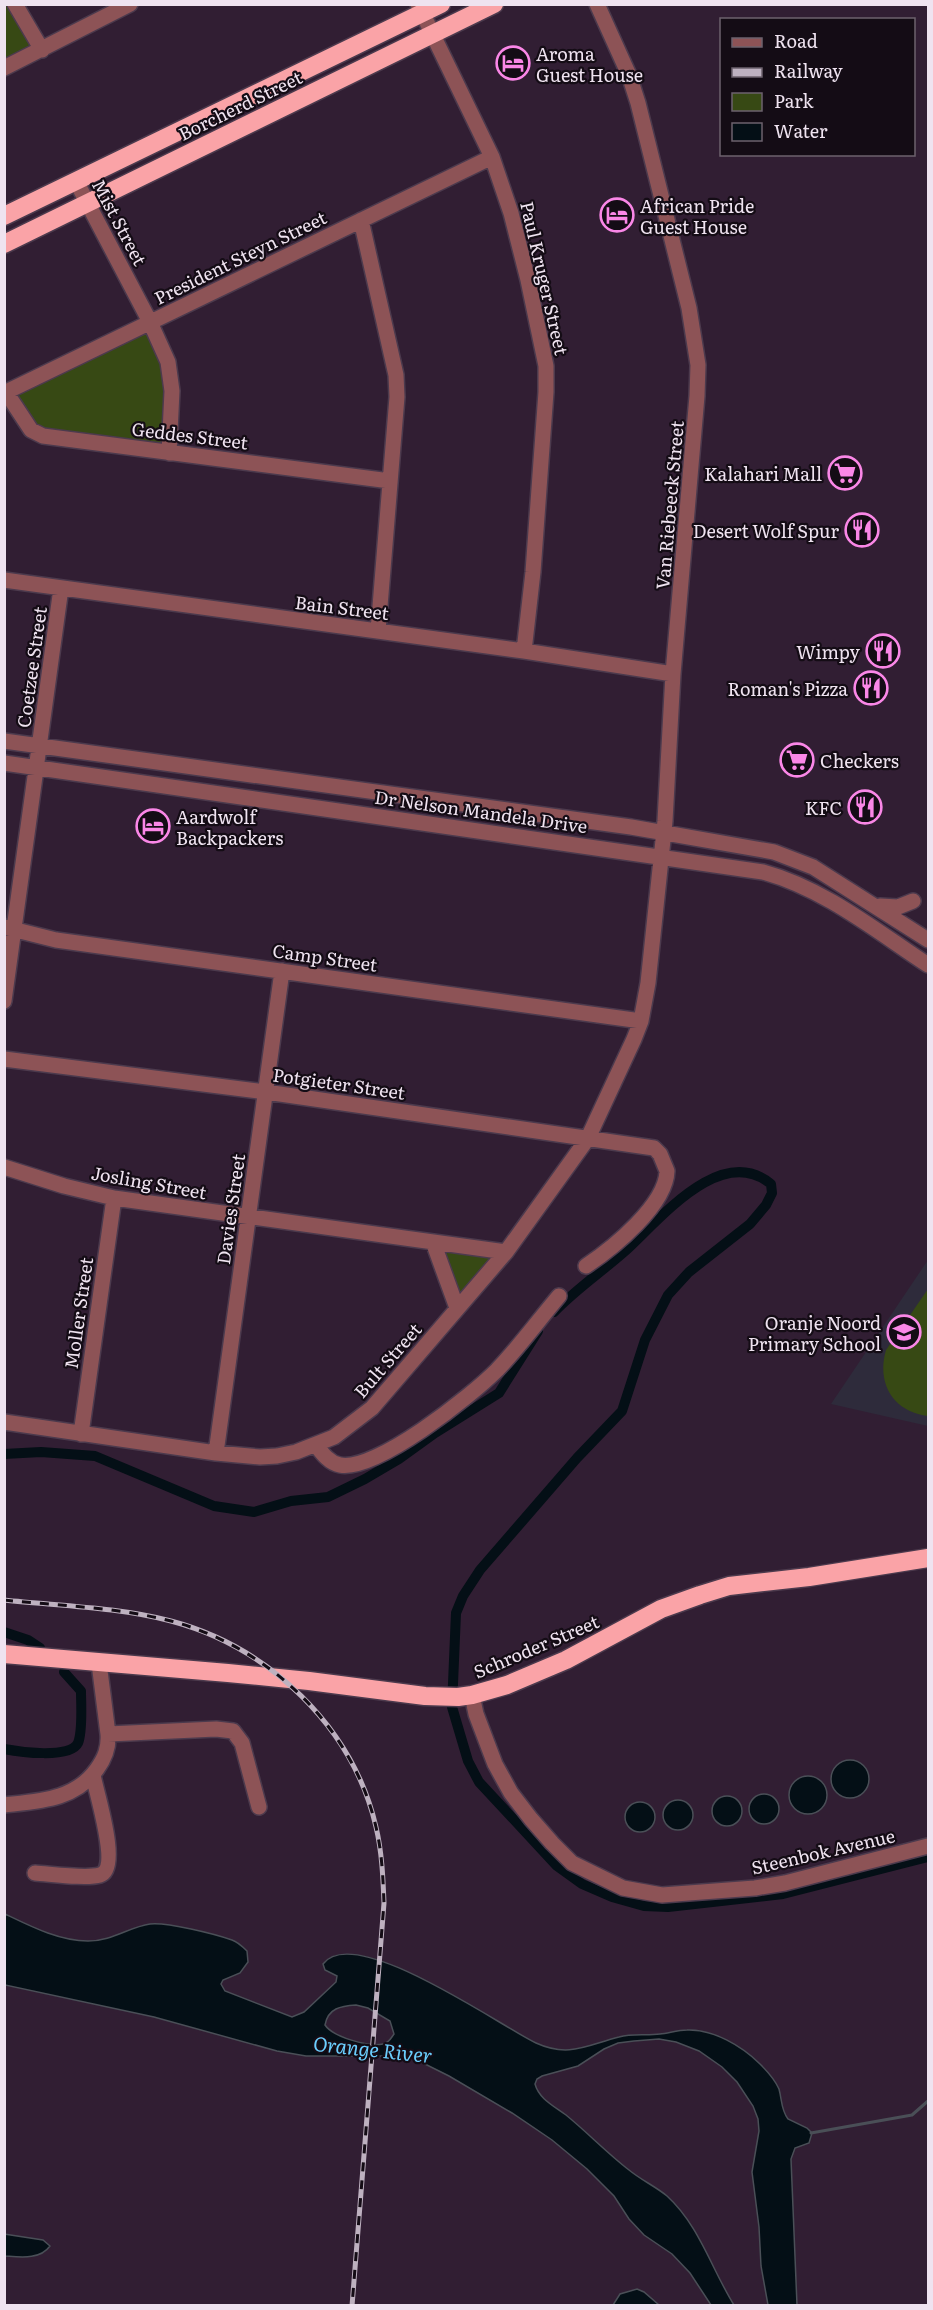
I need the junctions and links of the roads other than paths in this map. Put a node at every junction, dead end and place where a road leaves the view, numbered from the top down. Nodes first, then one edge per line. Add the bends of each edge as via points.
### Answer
1 (15, 4) edge
2 (130, 4) edge
3 (441, 4) edge
4 (494, 4) edge
5 (597, 4) edge
6 (421, 9) edge
7 (433, 33) junction
8 (42, 50) junction
9 (4, 68) edge
10 (492, 157) junction
11 (76, 181) junction
12 (88, 204) junction
13 (4, 216) edge
14 (361, 220) junction
15 (4, 244) edge
16 (150, 322) junction
17 (5, 392) edge
18 (169, 453) junction
19 (390, 481) junction
20 (4, 580) edge
21 (61, 588) junction
22 (378, 631) junction
23 (524, 651) junction
24 (674, 674) junction
25 (4, 741) edge
26 (39, 746) junction
27 (4, 763) edge
28 (36, 767) junction
29 (664, 833) junction
30 (660, 856) junction
31 (913, 901) dead end
32 (877, 906) junction
33 (865, 923) junction
34 (905, 926) junction
35 (9, 929) edge
36 (928, 940) edge
37 (926, 963) edge
38 (282, 971) junction
39 (4, 1001) edge
40 (641, 1021) junction
41 (4, 1059) edge
42 (266, 1092) junction
43 (588, 1138) junction
44 (4, 1167) edge
45 (114, 1198) junction
46 (249, 1218) junction
47 (433, 1242) junction
48 (506, 1252) junction
49 (586, 1266) dead end
50 (558, 1296) dead end
51 (457, 1308) junction
52 (4, 1422) edge
53 (81, 1434) junction
54 (316, 1445) junction
55 (216, 1453) junction
56 (928, 1558) edge
57 (4, 1654) edge
58 (99, 1663) junction
59 (458, 1696) junction
60 (108, 1734) junction
61 (93, 1775) junction
62 (4, 1805) edge
63 (259, 1807) dead end
64 (928, 1846) edge
65 (35, 1872) dead end

1 - 8 street
2 - 8 street
3 - 6 highway, Borcherd Street
4 - 7 highway, Borcherd Street
5 - 24 street, Van Riebeeck Street via 638,103 695,342 698,396
6 - 7 street, Paul Kruger Street
6 - 11 highway, Borcherd Street
7 - 10 street, Paul Kruger Street
7 - 12 highway, Borcherd Street
8 - 9 street
10 - 14 street, President Steyn Street
10 - 23 street, Paul Kruger Street via 511,213 546,366
11 - 12 street, Mist Street
11 - 13 highway, Borcherd Street
12 - 15 highway, Borcherd Street
12 - 16 street, Mist Street
14 - 16 street, President Steyn Street
14 - 19 street via 396,375
16 - 17 street, President Steyn Street
16 - 18 street, Mist Street via 172,380
17 - 18 street, Geddes Street via 31,430 43,436
18 - 19 street, Geddes Street
19 - 22 street
20 - 21 street, Bain Street
21 - 22 street, Bain Street
21 - 26 street, Coetzee Street
22 - 23 street, Bain Street
23 - 24 street, Bain Street
24 - 29 street, Van Riebeeck Street
25 - 26 street, Dr Nelson Mandela Drive
26 - 28 street, Coetzee Street
26 - 29 street, Dr Nelson Mandela Drive
27 - 28 street, Dr Nelson Mandela Drive
28 - 30 street, Dr Nelson Mandela Drive
28 - 35 street, Coetzee Street
29 - 30 street, Van Riebeeck Street
29 - 32 street, Dr Nelson Mandela Drive via 786,856 813,867
30 - 33 street, Dr Nelson Mandela Drive via 781,877 817,893
30 - 40 street, Van Riebeeck Street
31 - 32 street via 898,907
32 - 34 street, Dr Nelson Mandela Drive
33 - 34 street
33 - 37 street, Dr Nelson Mandela Drive
34 - 36 street, Dr Nelson Mandela Drive
34 - 37 street
35 - 38 street, Camp Street
35 - 39 street, Coetzee Street
38 - 40 street, Camp Street
38 - 42 street, Davies Street
40 - 43 street, Bult Street
41 - 42 street, Potgieter Street
42 - 43 street, Potgieter Street
42 - 46 street, Davies Street
43 - 48 street, Bult Street
43 - 49 street, Potgieter Street via 655,1150 663,1160 667,1178 655,1203 612,1247
44 - 45 street, Josling Street
45 - 46 street, Josling Street
45 - 53 street, Moller Street
46 - 47 street, Josling Street
46 - 55 street, Davies Street
47 - 48 street, Josling Street
47 - 51 street
48 - 51 street, Bult Street
50 - 54 street via 496,1370 409,1440 346,1466 332,1462
51 - 54 street, Bult Street via 372,1408 348,1428
52 - 53 street, Bult Street
53 - 55 street, Bult Street
54 - 55 street, Bult Street via 278,1456
56 - 59 highway, Schroder Street via 729,1586 661,1610 566,1660 507,1685
57 - 58 highway, Schroder Street
58 - 59 highway, Schroder Street
58 - 60 street
59 - 64 street, Steenbok Avenue via 476,1714 495,1764 531,1819 572,1863 623,1888 662,1895 755,1888
60 - 61 street via 108,1749
60 - 63 street via 233,1731 242,1743
61 - 62 street via 65,1796
61 - 65 street via 107,1838 107,1870 103,1875 93,1876

